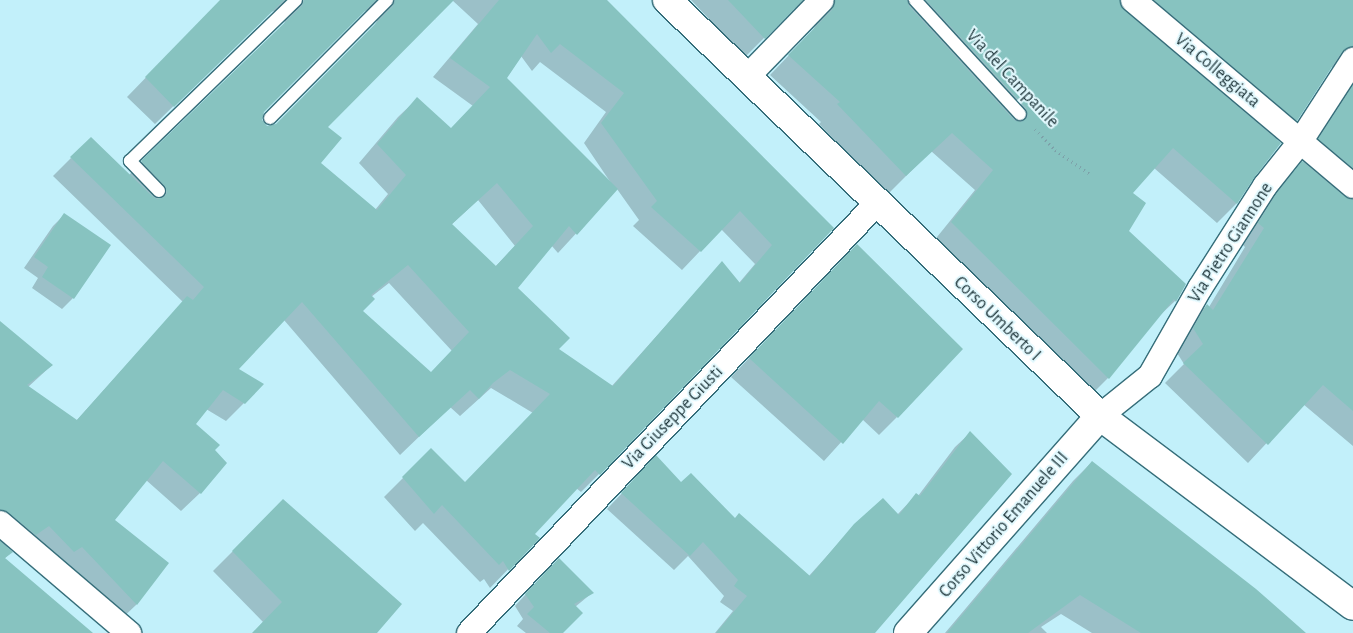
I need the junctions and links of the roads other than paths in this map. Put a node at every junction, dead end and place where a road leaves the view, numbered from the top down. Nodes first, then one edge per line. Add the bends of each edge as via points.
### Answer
1 (296, 0) edge
2 (387, 0) edge
3 (667, 0) edge
4 (822, 0) edge
5 (916, 0) edge
6 (1133, 0) edge
7 (1353, 60) edge
8 (748, 77) junction
9 (1020, 114) road end
10 (270, 118) dead end
11 (1300, 142) junction
12 (1353, 186) edge
13 (159, 191) dead end
14 (878, 202) junction
15 (1100, 416) junction
16 (0, 523) edge
17 (1353, 606) edge
18 (129, 633) edge
19 (469, 633) edge
20 (908, 633) edge

1 - 13 lane via 130,162
2 - 10 lane
3 - 8 street, Corso Umberto I
4 - 8 street
5 - 9 lane, Via del Campanile
6 - 11 street, Via Colleggiata
7 - 11 street, Via Pietro Giannone
8 - 14 street, Corso Umberto I
11 - 12 street, Via Colleggiata
11 - 15 street, Via Pietro Giannone via 1260,194 1200,288 1150,376
14 - 15 street, Corso Umberto I
14 - 19 street, Via Giuseppe Giusti
15 - 17 street, Corso Umberto I
15 - 20 street, Corso Vittorio Emanuele III
16 - 18 street

